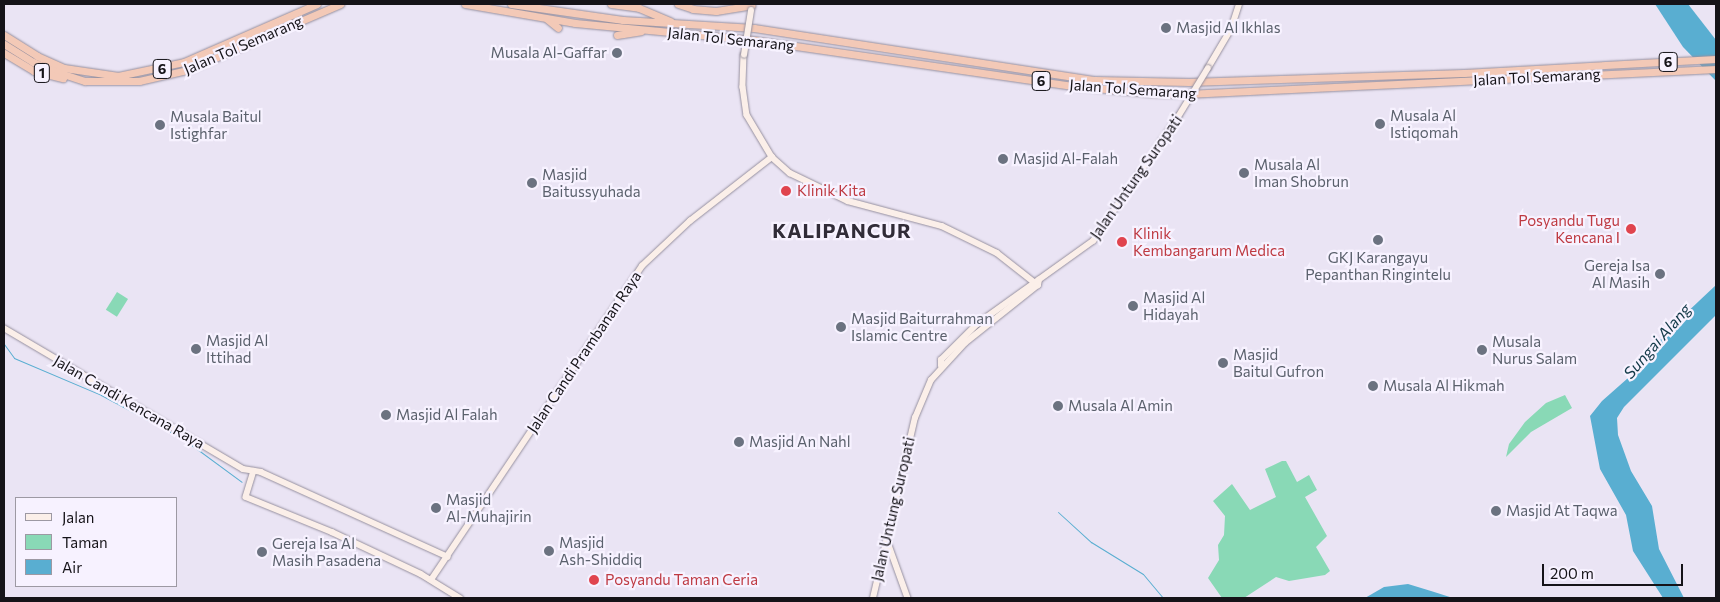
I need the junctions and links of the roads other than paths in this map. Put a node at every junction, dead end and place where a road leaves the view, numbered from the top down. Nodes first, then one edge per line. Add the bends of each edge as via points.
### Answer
1 (317, 4) edge
2 (340, 4) edge
3 (465, 4) edge
4 (511, 4) edge
5 (611, 4) edge
6 (678, 4) edge
7 (1238, 4) edge
8 (751, 6) edge
9 (547, 19) junction
10 (677, 24) junction
11 (558, 28) dead end
12 (643, 30) junction
13 (4, 34) edge
14 (617, 35) dead end
15 (4, 44) edge
16 (4, 53) edge
17 (1716, 59) edge
18 (1716, 70) edge
19 (85, 81) junction
20 (772, 157) junction
21 (1038, 282) junction
22 (4, 328) edge
23 (254, 472) junction
24 (886, 535) junction
25 (448, 558) junction
26 (431, 580) junction
27 (460, 598) edge
28 (872, 598) edge
29 (908, 598) edge

1 - 13 highway, Jalan Tol Semarang / 6 via 184,62 118,76 64,68 37,56
2 - 19 highway, Jalan Tol Semarang / 6 via 187,70 139,82
3 - 9 highway, Jalan Tol Semarang / 6
4 - 10 highway, Jalan Tol Semarang / 6 via 582,16
5 - 10 highway via 639,8
6 - 8 highway via 716,11
7 - 21 street, Jalan Untung Suropati, bridge via 1231,29 1208,68 1093,241
8 - 20 street, bridge via 744,55 743,98 748,115
9 - 11 highway
9 - 12 highway, Jalan Tol Semarang / 6
10 - 17 highway, Jalan Tol Semarang / 6 via 754,28 1094,80 1148,82 1464,73
12 - 14 highway
12 - 18 highway, Jalan Tol Semarang / 6 via 754,40 1073,86 1150,93 1196,94
15 - 19 highway, Jalan Tol Semarang / 6 via 33,62
16 - 19 highway, 1 via 34,70
20 - 21 street via 790,174 832,194 942,226 997,253
20 - 25 street, Jalan Candi Prambanan Raya via 690,220 642,266
21 - 24 street, Jalan Untung Suropati via 959,340 941,360 915,418
22 - 23 street, Jalan Candi Kencana Raya via 238,466
23 - 25 street, Jalan Candi Kencana Raya
23 - 26 street via 246,497 332,532
24 - 28 street, Jalan Untung Suropati
24 - 29 street
25 - 26 street, Jalan Candi Prambanan Raya
26 - 27 street

